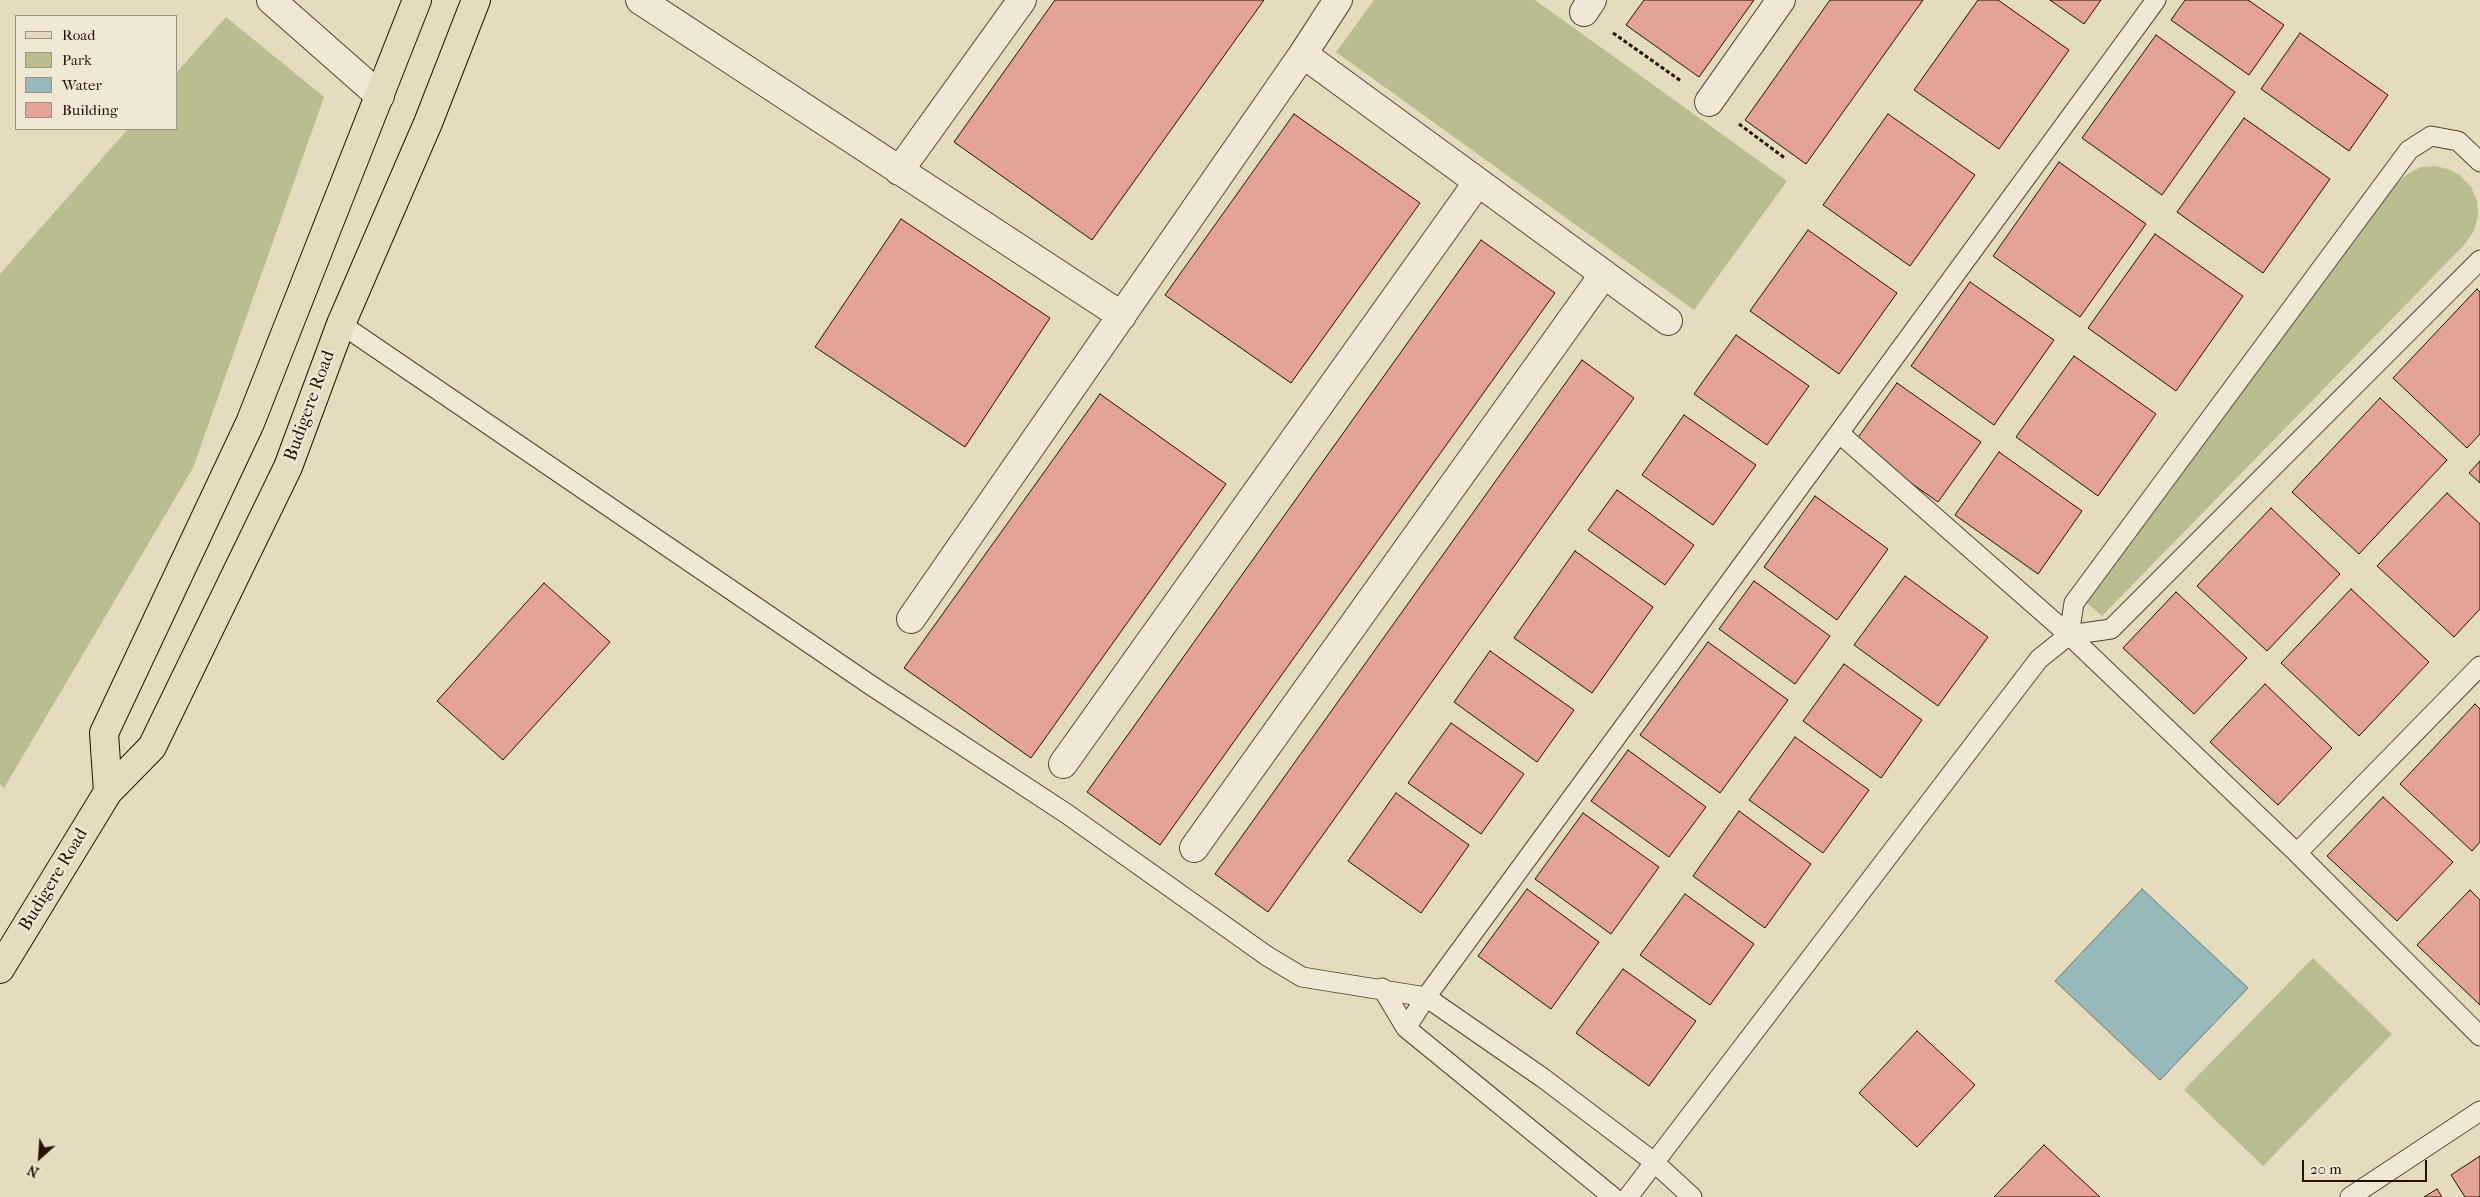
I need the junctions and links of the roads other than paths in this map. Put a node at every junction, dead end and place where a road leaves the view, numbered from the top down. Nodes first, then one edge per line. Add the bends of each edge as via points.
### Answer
1 (271, 0) edge
2 (417, 0) edge
3 (476, 0) edge
4 (640, 0) edge
5 (1022, 0) edge
6 (1338, 0) edge
7 (1781, 0) edge
8 (2156, 0) edge
9 (1303, 54) junction
10 (380, 96) junction
11 (1710, 102) road end
12 (2480, 162) edge
13 (899, 171) junction
14 (1478, 182) junction
15 (2480, 260) edge
16 (1604, 274) junction
17 (1122, 316) junction
18 (1668, 321) dead end
19 (341, 324) junction
20 (1839, 433) junction
21 (911, 619) dead end
22 (2069, 635) junction
23 (2480, 666) edge
24 (1063, 764) dead end
25 (108, 792) junction
26 (1194, 848) dead end
27 (2297, 853) junction
28 (0, 968) edge
29 (1382, 988) junction
30 (1426, 997) junction
31 (1406, 1028) junction
32 (2479, 1034) edge
33 (2480, 1111) edge
34 (1654, 1162) junction
35 (1614, 1197) edge
36 (1628, 1197) edge
37 (1692, 1197) edge
38 (2350, 1197) edge

1 - 10 street
2 - 10 main road
3 - 19 main road, Budigere Road via 428,123
4 - 13 street
5 - 13 street
6 - 9 street
7 - 11 street
8 - 20 lane
9 - 14 street
9 - 17 street
10 - 25 main road via 250,423 104,733
12 - 22 lane via 2458,141 2431,136 2409,150 2074,603
13 - 17 street
14 - 16 street
14 - 24 street
15 - 22 lane via 2111,629
16 - 18 street
16 - 26 street
17 - 21 street
19 - 25 main road, Budigere Road via 288,467 152,747
19 - 29 lane via 872,686 1066,814 1267,956 1302,977
20 - 22 lane
20 - 30 lane
22 - 27 lane
22 - 34 lane via 2039,659
23 - 27 lane
25 - 28 main road, Budigere Road
27 - 32 lane
29 - 30 lane
29 - 31 lane
30 - 31 lane
30 - 34 lane via 1543,1078
31 - 35 lane
33 - 38 lane
34 - 36 lane
34 - 37 lane

